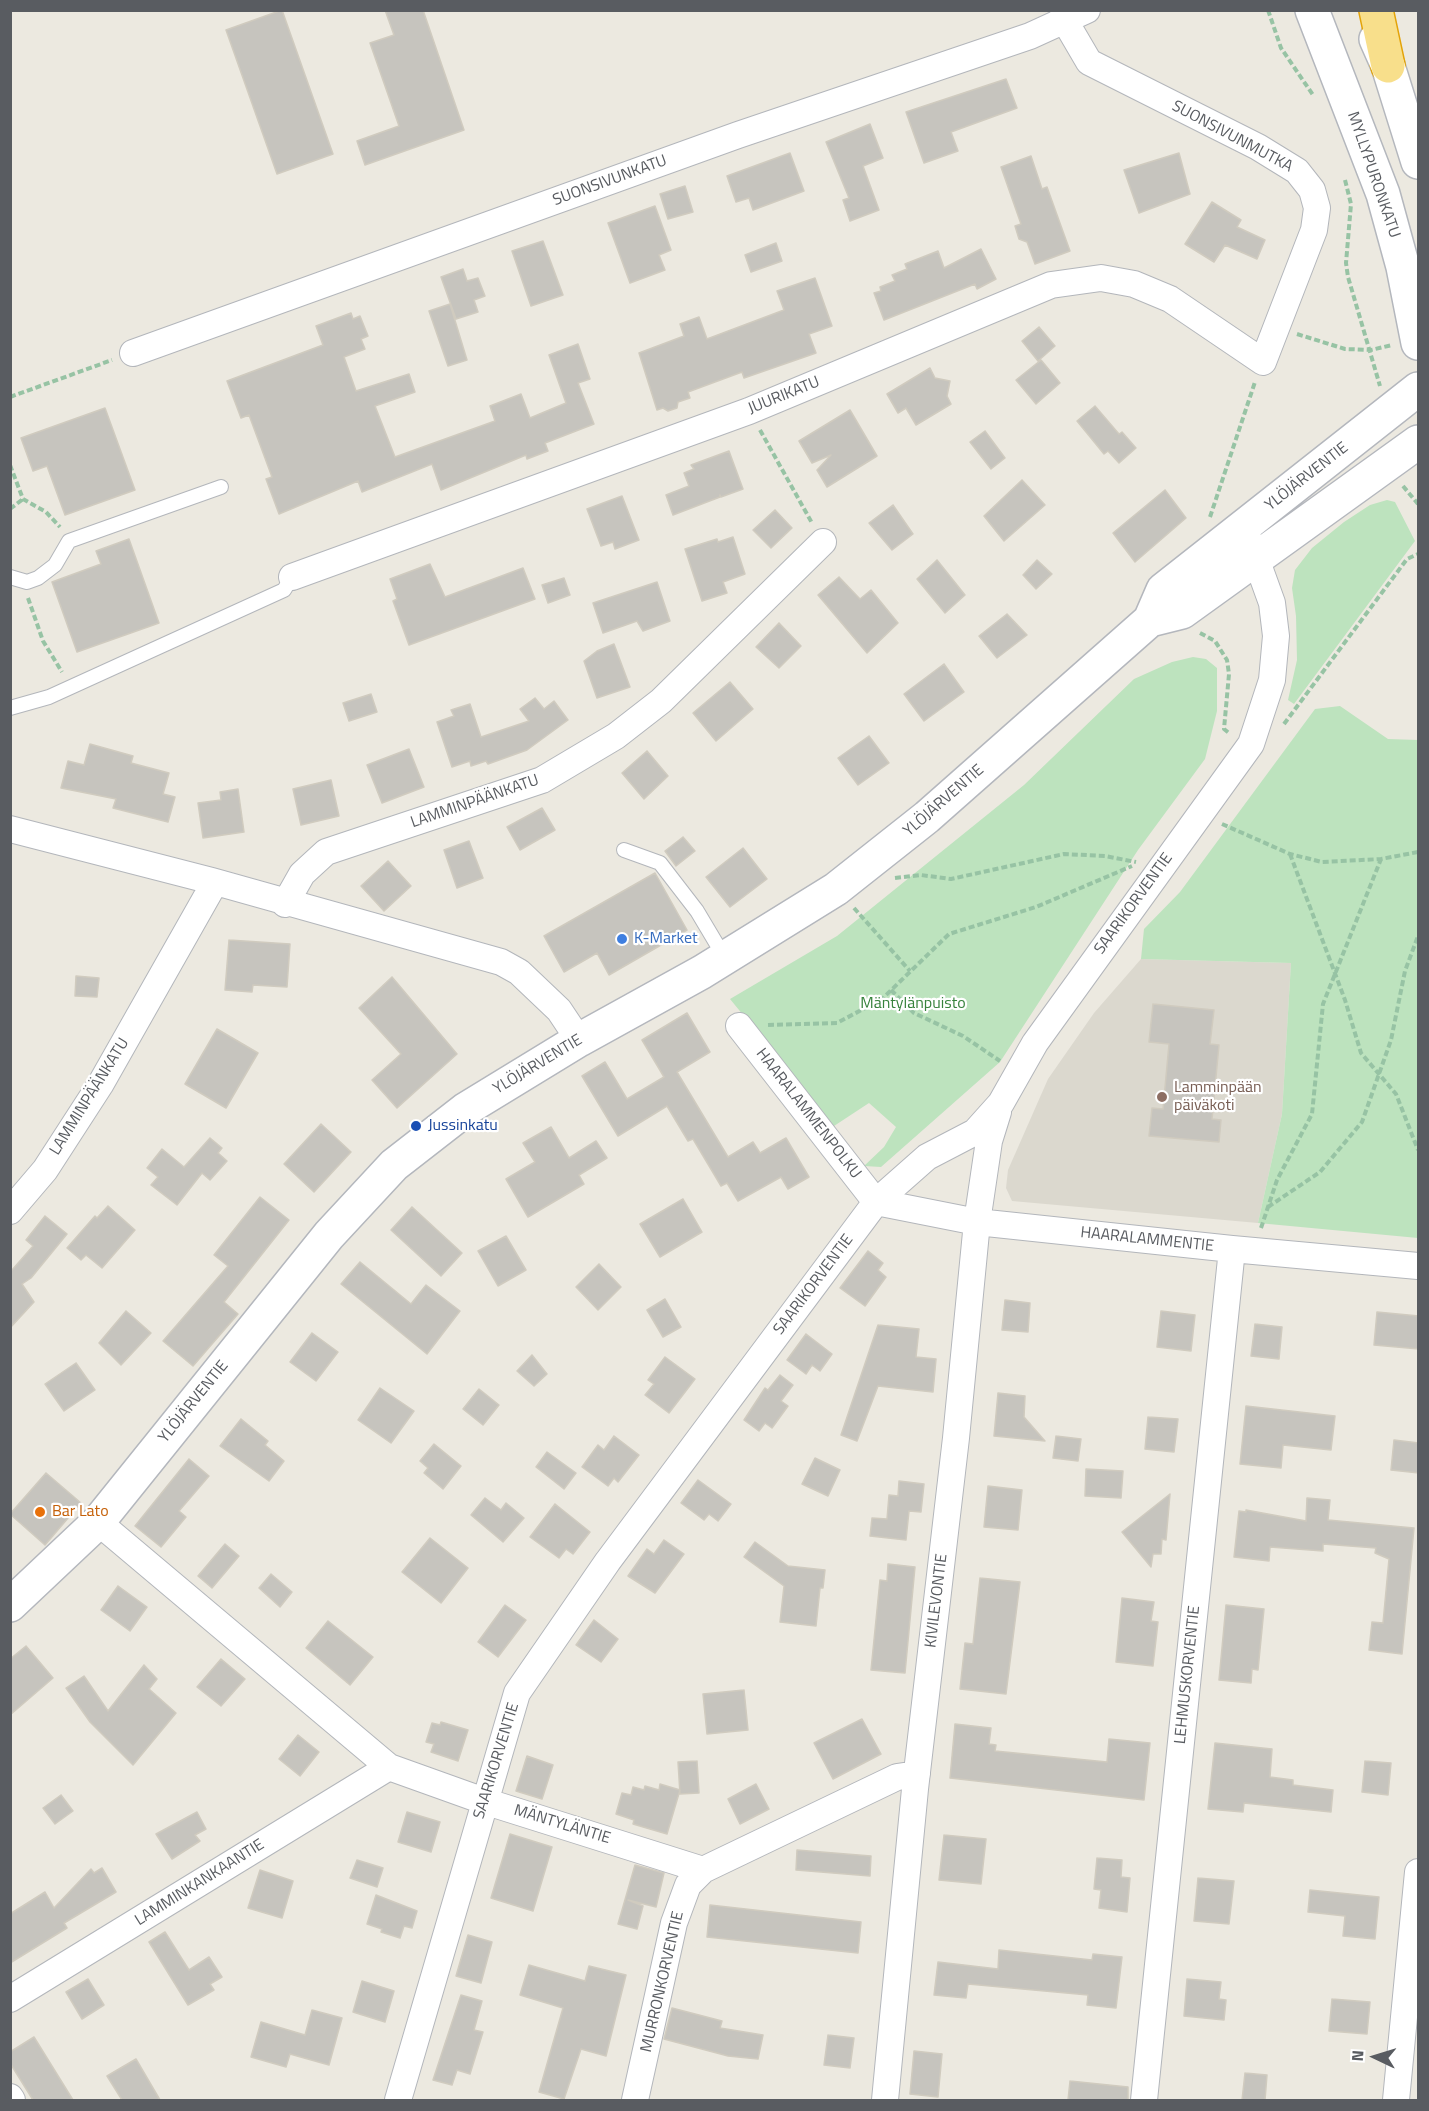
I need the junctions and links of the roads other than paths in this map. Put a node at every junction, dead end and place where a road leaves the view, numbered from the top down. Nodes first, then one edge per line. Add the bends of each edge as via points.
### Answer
1 (1312, 10) edge
2 (1364, 10) edge
3 (1376, 10) edge
4 (1072, 14) edge
5 (1388, 66) junction
6 (1419, 162) edge
7 (1419, 343) edge
8 (133, 353) road end
9 (1263, 362) joint
10 (1419, 389) edge
11 (1419, 442) edge
12 (221, 487) dead end
13 (1244, 526) junction
14 (823, 542) road end
15 (1256, 558) junction
16 (292, 578) joint
17 (16, 579) edge
18 (1150, 620) junction
19 (10, 708) edge
20 (10, 829) edge
21 (624, 850) dead end
22 (215, 882) junction
23 (285, 904) junction
24 (725, 958) junction
25 (739, 1026) road end
26 (579, 1040) junction
27 (1000, 1103) junction
28 (876, 1203) junction
29 (10, 1211) edge
30 (977, 1221) junction
31 (1242, 1250) junction
32 (1419, 1266) edge
33 (98, 1522) junction
34 (10, 1605) edge
35 (389, 1767) junction
36 (917, 1774) junction
37 (484, 1801) junction
38 (703, 1870) junction
39 (1419, 1872) edge
40 (10, 1999) edge
41 (398, 2100) edge
42 (635, 2100) edge
43 (885, 2100) edge
44 (1144, 2100) edge
45 (1396, 2100) edge

1 - 7 main road, MYLLYPURONKATU via 1383,194
2 - 5 main road
3 - 5 highway
4 - 8 street, SUONSIVUNKATU via 1030,36 738,135
4 - 9 street, SUONSIVUNMUTKA via 1089,62 1258,147 1297,171 1316,199 1316,219
5 - 6 main road
9 - 16 street, JUURIKATU via 1170,299 1134,284 1101,278 1051,285 749,411
10 - 13 main road, YLÖJÄRVENTIE
11 - 15 main road, YLÖJÄRVENTIE
12 - 17 lane via 69,542 55,565 38,578
13 - 15 street, SAARIKORVENTIE
13 - 18 main road, YLÖJÄRVENTIE via 1163,591
14 - 23 street, LAMMINPÄÄNKATU via 661,701 616,736 542,780 326,852 302,874
15 - 18 main road, YLÖJÄRVENTIE via 1182,612
15 - 27 street, SAARIKORVENTIE via 1272,603 1276,651 1265,704 1035,1043
16 - 19 lane via 285,590 49,697
18 - 24 main road, YLÖJÄRVENTIE via 927,818 831,893
20 - 22 street
21 - 24 lane via 660,863 697,911
22 - 23 street
22 - 29 street, LAMMINPÄÄNKATU via 100,1085 45,1170
23 - 26 street via 508,965 559,1010
24 - 26 main road, YLÖJÄRVENTIE
25 - 28 street, HAARALAMMENPOLKU
26 - 33 main road, YLÖJÄRVENTIE via 466,1109 377,1181
27 - 28 street, SAARIKORVENTIE via 975,1132 927,1157
27 - 30 street, KIVILEVONTIE via 989,1141
28 - 30 street, HAARALAMMENTIE
28 - 37 street, SAARIKORVENTIE via 608,1561 517,1693
30 - 31 street, HAARALAMMENTIE
30 - 36 street, KIVILEVONTIE
31 - 32 street, HAARALAMMENTIE
31 - 44 street, LEHMUSKORVENTIE
33 - 34 main road, YLÖJÄRVENTIE
33 - 35 street, MÄNTYLÄNTIE
35 - 37 street, MÄNTYLÄNTIE
35 - 40 street, LAMMINKANKAANTIE
36 - 38 street via 886,1781
36 - 43 street, KIVILEVONTIE
37 - 38 street, MÄNTYLÄNTIE
37 - 41 street, SAARIKORVENTIE
38 - 42 street, MURRONKORVENTIE via 688,1886 674,1923
39 - 45 street

